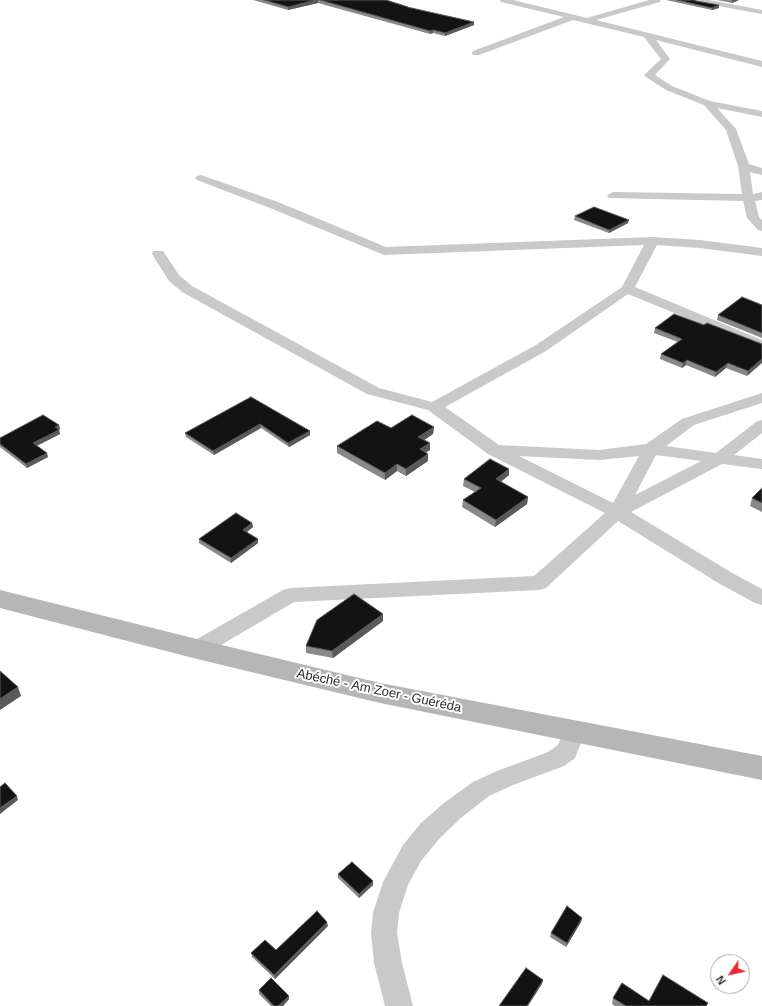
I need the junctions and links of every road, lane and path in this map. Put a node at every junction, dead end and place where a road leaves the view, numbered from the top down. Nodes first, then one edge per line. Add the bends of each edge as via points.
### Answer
1 (504, 0) edge
2 (657, 0) edge
3 (696, 0) edge
4 (762, 12) edge
5 (573, 17) junction
6 (587, 21) junction
7 (647, 35) junction
8 (476, 53) dead end
9 (762, 64) edge
10 (707, 103) junction
11 (762, 114) edge
12 (744, 166) junction
13 (762, 172) edge
14 (201, 178) dead end
15 (613, 196) dead end
16 (762, 196) edge
17 (748, 198) junction
18 (762, 227) edge
19 (653, 241) junction
20 (762, 252) edge
21 (158, 254) dead end
22 (627, 289) junction
23 (762, 345) edge
24 (762, 398) edge
25 (434, 407) junction
26 (762, 425) edge
27 (651, 448) junction
28 (494, 450) junction
29 (718, 459) junction
30 (762, 464) edge
31 (617, 512) junction
32 (762, 598) edge
33 (0, 599) edge
34 (196, 649) junction
35 (574, 732) junction
36 (762, 768) edge
37 (399, 1006) edge

1 - 5 street
2 - 6 street
3 - 4 street
5 - 6 street
5 - 8 street
6 - 7 street
7 - 9 street
7 - 10 street via 666,59 650,75 669,88
10 - 11 street
10 - 12 street via 731,129
12 - 13 street
12 - 17 street
14 - 19 street via 384,251
15 - 17 street
16 - 17 street
17 - 18 street via 753,218
19 - 20 street
19 - 22 street
21 - 25 street via 174,278 183,286 373,392
22 - 23 street
22 - 25 street via 541,348
24 - 27 street via 688,422
25 - 28 street
26 - 29 street
27 - 28 street via 600,455
27 - 29 street
27 - 31 street
28 - 31 street
29 - 30 street
29 - 31 street
31 - 32 street
31 - 34 street via 539,583 290,595
33 - 34 main road, Abéché - Am Zoer - Guéréda
34 - 35 main road, Abéché - Am Zoer - Guéréda via 380,693
35 - 36 main road, Abéché - Am Zoer - Guéréda
35 - 37 street via 568,751 556,759 482,789 430,831 412,853 396,882 386,913 384,933 388,963

